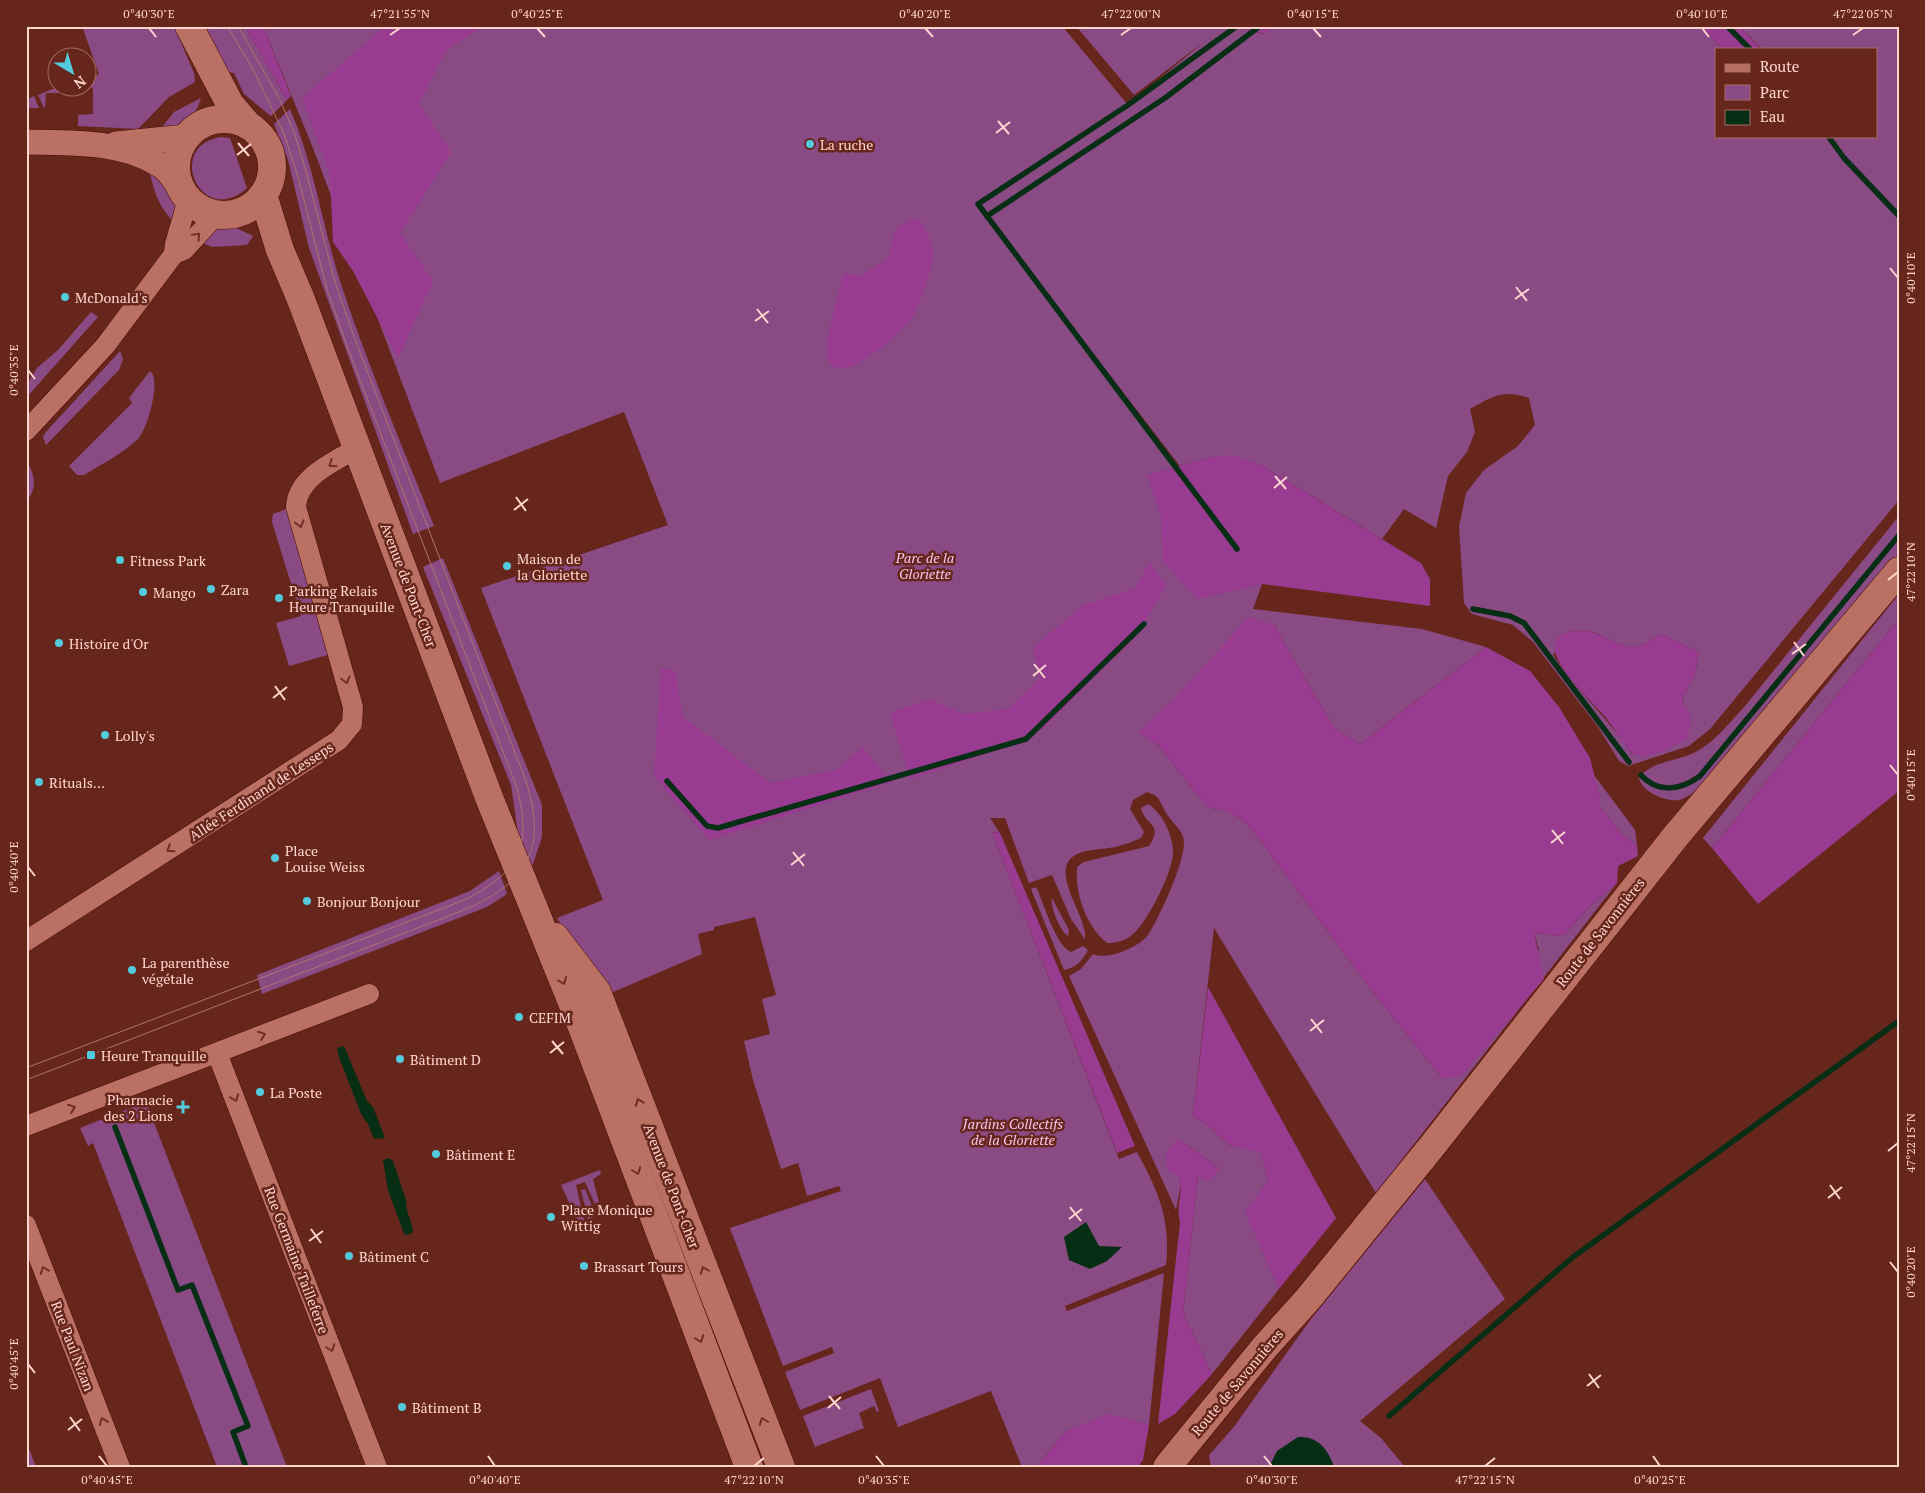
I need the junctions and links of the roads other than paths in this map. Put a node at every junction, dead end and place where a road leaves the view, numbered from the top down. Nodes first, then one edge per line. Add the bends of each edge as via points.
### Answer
1 (189, 26) edge
2 (205, 60) junction
3 (247, 124) junction
4 (193, 130) junction
5 (26, 142) edge
6 (102, 146) junction
7 (183, 192) junction
8 (264, 195) junction
9 (225, 214) junction
10 (280, 250) junction
11 (174, 254) junction
12 (26, 431) edge
13 (357, 448) junction
14 (1899, 571) edge
15 (538, 920) junction
16 (26, 941) edge
17 (368, 994) dead end
18 (217, 1053) junction
19 (26, 1126) edge
20 (26, 1225) edge
21 (1308, 1299) junction
22 (120, 1467) edge
23 (376, 1467) edge
24 (749, 1467) edge
25 (781, 1467) edge
26 (1167, 1467) edge
27 (1186, 1467) edge

1 - 2 main road
2 - 3 main road via 230,104
2 - 4 main road via 207,81
3 - 4 main road via 232,119 216,119
3 - 8 main road via 267,143 272,156 270,183
4 - 6 street
4 - 7 main road via 176,160
5 - 6 street
6 - 7 street via 150,161 164,169
7 - 9 main road via 201,209
7 - 11 street
8 - 9 main road via 256,204
8 - 10 main road, Avenue de Pont-Cher
9 - 10 main road, Avenue de Pont-Cher
11 -> 9 street via 184,250
10 - 13 main road, Avenue de Pont-Cher
11 - 12 street via 105,346
13 - 15 main road, Avenue de Pont-Cher
13 -> 16 street, Allée Ferdinand de Lesseps via 308,480 296,498 353,707 352,724 339,740
14 - 21 main road, Route de Savonnières via 1675,837
15 -> 24 main road, Avenue de Pont-Cher via 582,1027
25 -> 15 main road, Avenue de Pont-Cher via 597,992 551,931
18 -> 17 street
19 -> 18 street
18 -> 23 street, Rue Germaine Tailleferre
22 -> 20 street, Rue Paul Nizan
21 - 26 main road, Route de Savonnières
21 - 27 main road, Route de Savonnières via 1260,1375

